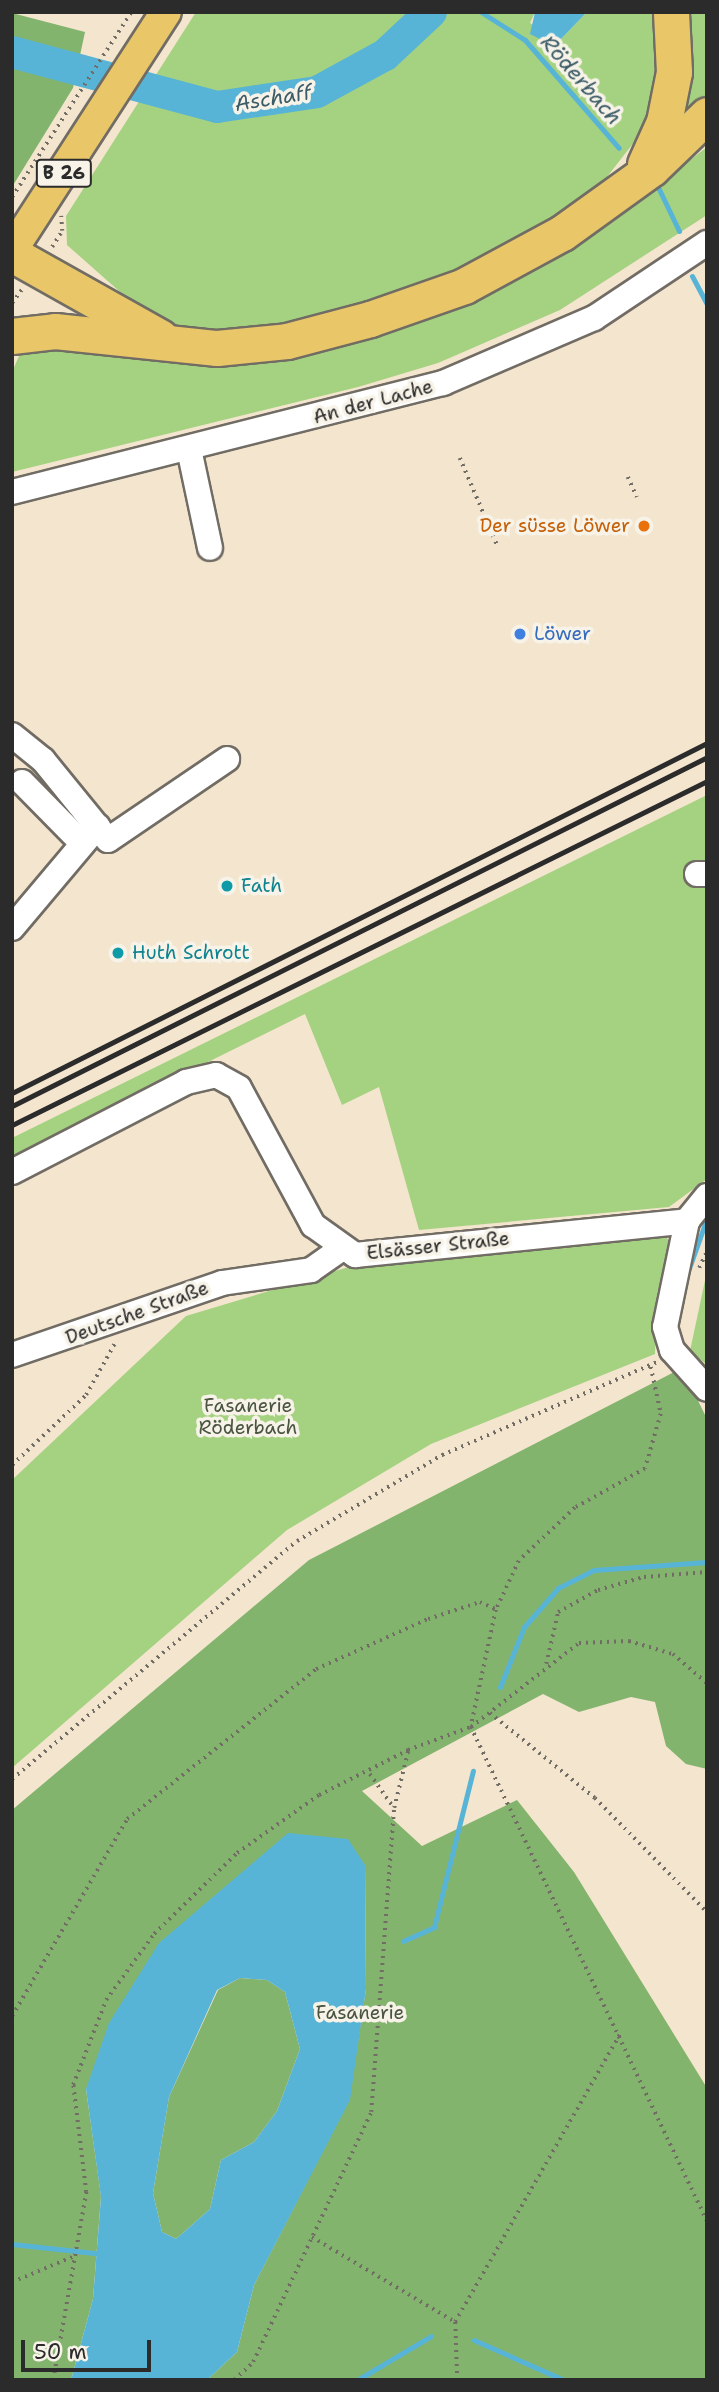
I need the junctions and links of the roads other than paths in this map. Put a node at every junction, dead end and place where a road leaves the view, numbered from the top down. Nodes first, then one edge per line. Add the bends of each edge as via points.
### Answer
1 (166, 12) edge
2 (671, 12) edge
3 (707, 115) edge
4 (633, 183) junction
5 (707, 243) edge
6 (15, 248) edge
7 (12, 336) edge
8 (179, 345) junction
9 (189, 449) junction
10 (12, 492) edge
11 (210, 548) dead end
12 (12, 735) edge
13 (228, 759) dead end
14 (43, 760) junction
15 (17, 787) edge
16 (96, 837) junction
17 (12, 928) edge
18 (12, 1172) edge
19 (707, 1196) edge
20 (687, 1221) junction
21 (340, 1250) junction
22 (12, 1356) edge
23 (707, 1389) edge

1 - 6 main road, B 26
2 - 4 highway via 676,48 664,122
3 - 4 highway
4 - 8 highway via 562,233 441,295 287,341
5 - 9 street, An der Lache via 594,318 443,383
6 - 8 highway via 99,302
7 - 8 highway via 55,331
9 - 10 street, An der Lache
9 - 11 street
12 - 14 street
13 - 16 street
14 - 15 street
14 - 16 street
15 - 16 street
16 - 17 street
18 - 21 street, Elsässer Straße via 186,1082 216,1075 239,1088 295,1197
19 - 20 street
20 - 21 street, Elsässer Straße via 408,1253
20 - 23 street via 665,1327 672,1350
21 - 22 street, Deutsche Straße via 311,1270 222,1283

